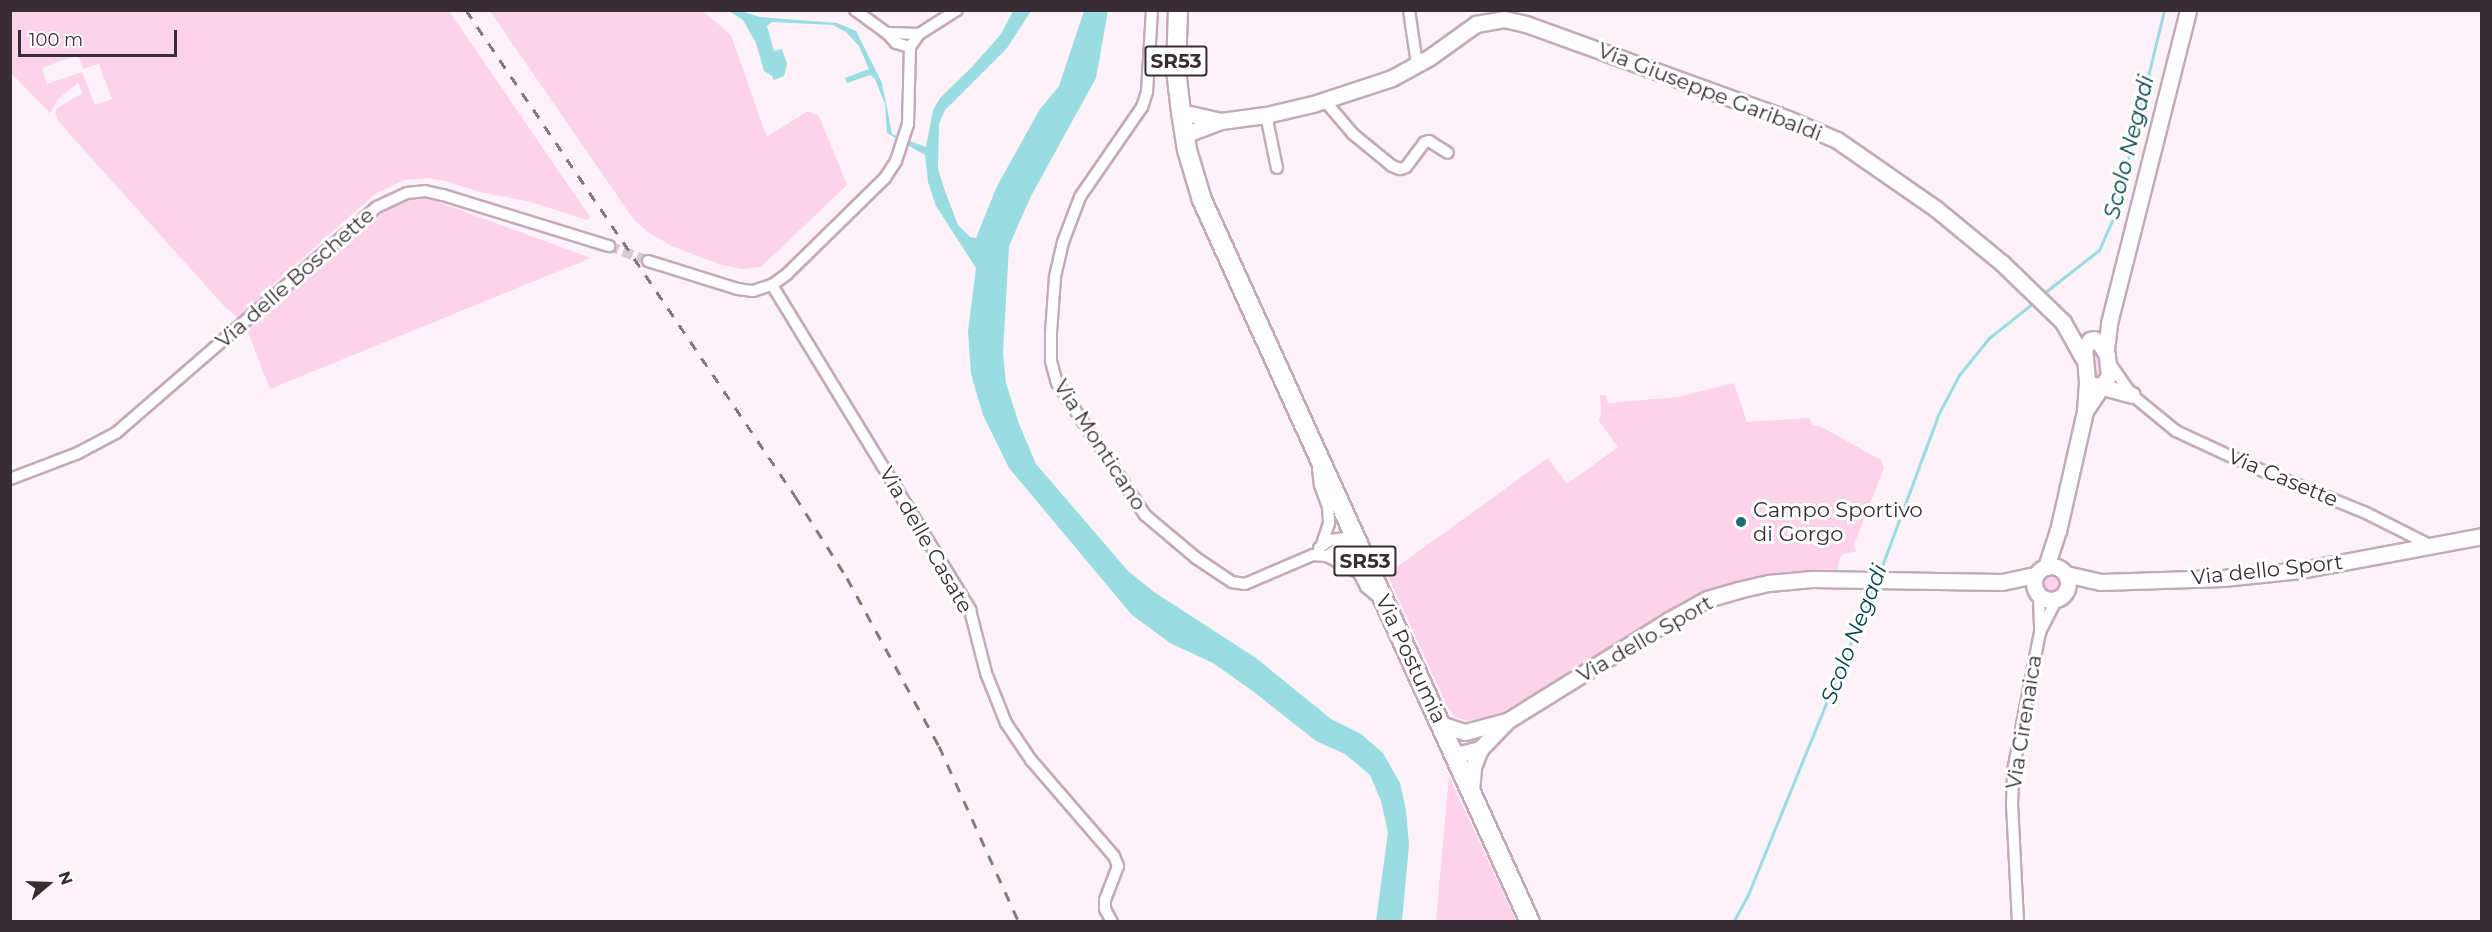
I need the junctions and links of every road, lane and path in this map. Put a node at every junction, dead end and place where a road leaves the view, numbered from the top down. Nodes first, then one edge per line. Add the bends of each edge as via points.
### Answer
1 (855, 10) edge
2 (957, 10) edge
3 (1152, 10) edge
4 (1178, 10) edge
5 (1409, 10) edge
6 (2188, 10) edge
7 (1504, 15) edge
8 (887, 33) junction
9 (919, 34) junction
10 (896, 43) junction
11 (910, 47) junction
12 (1417, 64) junction
13 (909, 66) junction
14 (1325, 101) junction
15 (1266, 115) junction
16 (1221, 121) junction
17 (1182, 124) junction
18 (1448, 153) dead end
19 (1277, 168) dead end
20 (609, 246) tunnel mouth
21 (648, 261) tunnel mouth
22 (772, 285) junction
23 (2063, 322) junction
24 (2100, 348) junction
25 (2083, 358) junction
26 (2093, 384) junction
27 (2132, 395) junction
28 (1317, 453) junction
29 (10, 479) edge
30 (2481, 536) edge
31 (1354, 537) junction
32 (1322, 545) junction
33 (2430, 545) junction
34 (1313, 555) junction
35 (1327, 556) junction
36 (2052, 571) junction
37 (2002, 582) junction
38 (2102, 582) junction
39 (2037, 594) junction
40 (2061, 597) junction
41 (1385, 603) junction
42 (2040, 632) junction
43 (1507, 721) junction
44 (1440, 724) junction
45 (1482, 729) junction
46 (1480, 749) junction
47 (1454, 753) junction
48 (1471, 791) junction
49 (1112, 921) edge
50 (1530, 921) edge
51 (2018, 921) edge

1 - 8 street
2 - 9 street
3 - 34 street, Via Monticano via 1147,92 1142,107 1080,197 1063,242 1052,310 1053,371 1062,394 1145,515 1196,558 1232,582 1245,584
4 - 17 main road, SR53 via 1176,70
5 - 12 street
6 - 24 street
7 - 12 street, Via Giuseppe Garibaldi via 1476,24
7 - 23 street, Via Giuseppe Garibaldi via 1837,140 1935,208
8 - 9 street
8 - 10 street
9 - 11 street
10 - 11 street
10 - 13 street
11 - 13 street
12 - 14 street, Via Giuseppe Garibaldi via 1392,78
13 - 22 street via 908,124 902,149 885,178 788,274
14 - 15 street, Via Giuseppe Garibaldi
14 - 18 street via 1353,134 1392,166 1406,167 1429,141
15 - 16 street, Via Giuseppe Garibaldi
15 - 19 street
16 - 17 street, Via Giuseppe Garibaldi
16 - 17 street, Via Giuseppe Garibaldi
17 - 28 main road, Via Postumia / SR53 via 1202,200
20 - 29 street, Via delle Boschette via 443,195 407,193 377,207 116,433 78,453
21 - 22 street via 738,289 753,291
22 - 49 street, Via delle Casate via 970,610 986,673 1006,723 1031,760 1114,856 1118,866 1105,900
23 - 24 street
23 - 25 street
24 - 25 street via 2084,349
24 - 26 street via 2109,375
24 - 27 street, Via Casette
25 - 26 street
26 - 27 street
26 - 36 street
27 - 33 street, Via Casette via 2176,431 2364,512
28 - 31 main road, Via Postumia / SR53
28 - 32 street via 1329,523
30 - 33 street
31 - 32 street
31 - 35 street
31 - 41 main road, Via Postumia / SR53
32 - 34 street
33 - 38 street, Via dello Sport via 2301,570 2223,579
34 - 35 street, Via Monticano
35 - 41 street via 1359,573 1366,587
36 - 37 street, Via dello Sport
36 - 38 street, Via dello Sport
36 - 39 street
36 - 40 street via 2068,584
37 - 39 street, Via dello Sport
37 - 43 street, Via dello Sport via 1812,579 1769,583 1707,599
38 - 40 street, Via dello Sport
39 - 40 street, Via dello Sport
39 - 42 street, Via Cirenaica
40 - 42 street, Via Cirenaica
41 - 44 main road, Via Postumia / SR53
42 - 51 street, Via Cirenaica via 2013,771
43 - 45 street
43 - 46 street, Via dello Sport
44 - 45 street via 1465,732
44 - 47 main road, Via Postumia / SR53
45 - 47 street
46 - 47 street
46 - 48 street via 1473,767
47 - 48 main road, Via Postumia / SR53
48 - 50 main road, Via Postumia / SR53

